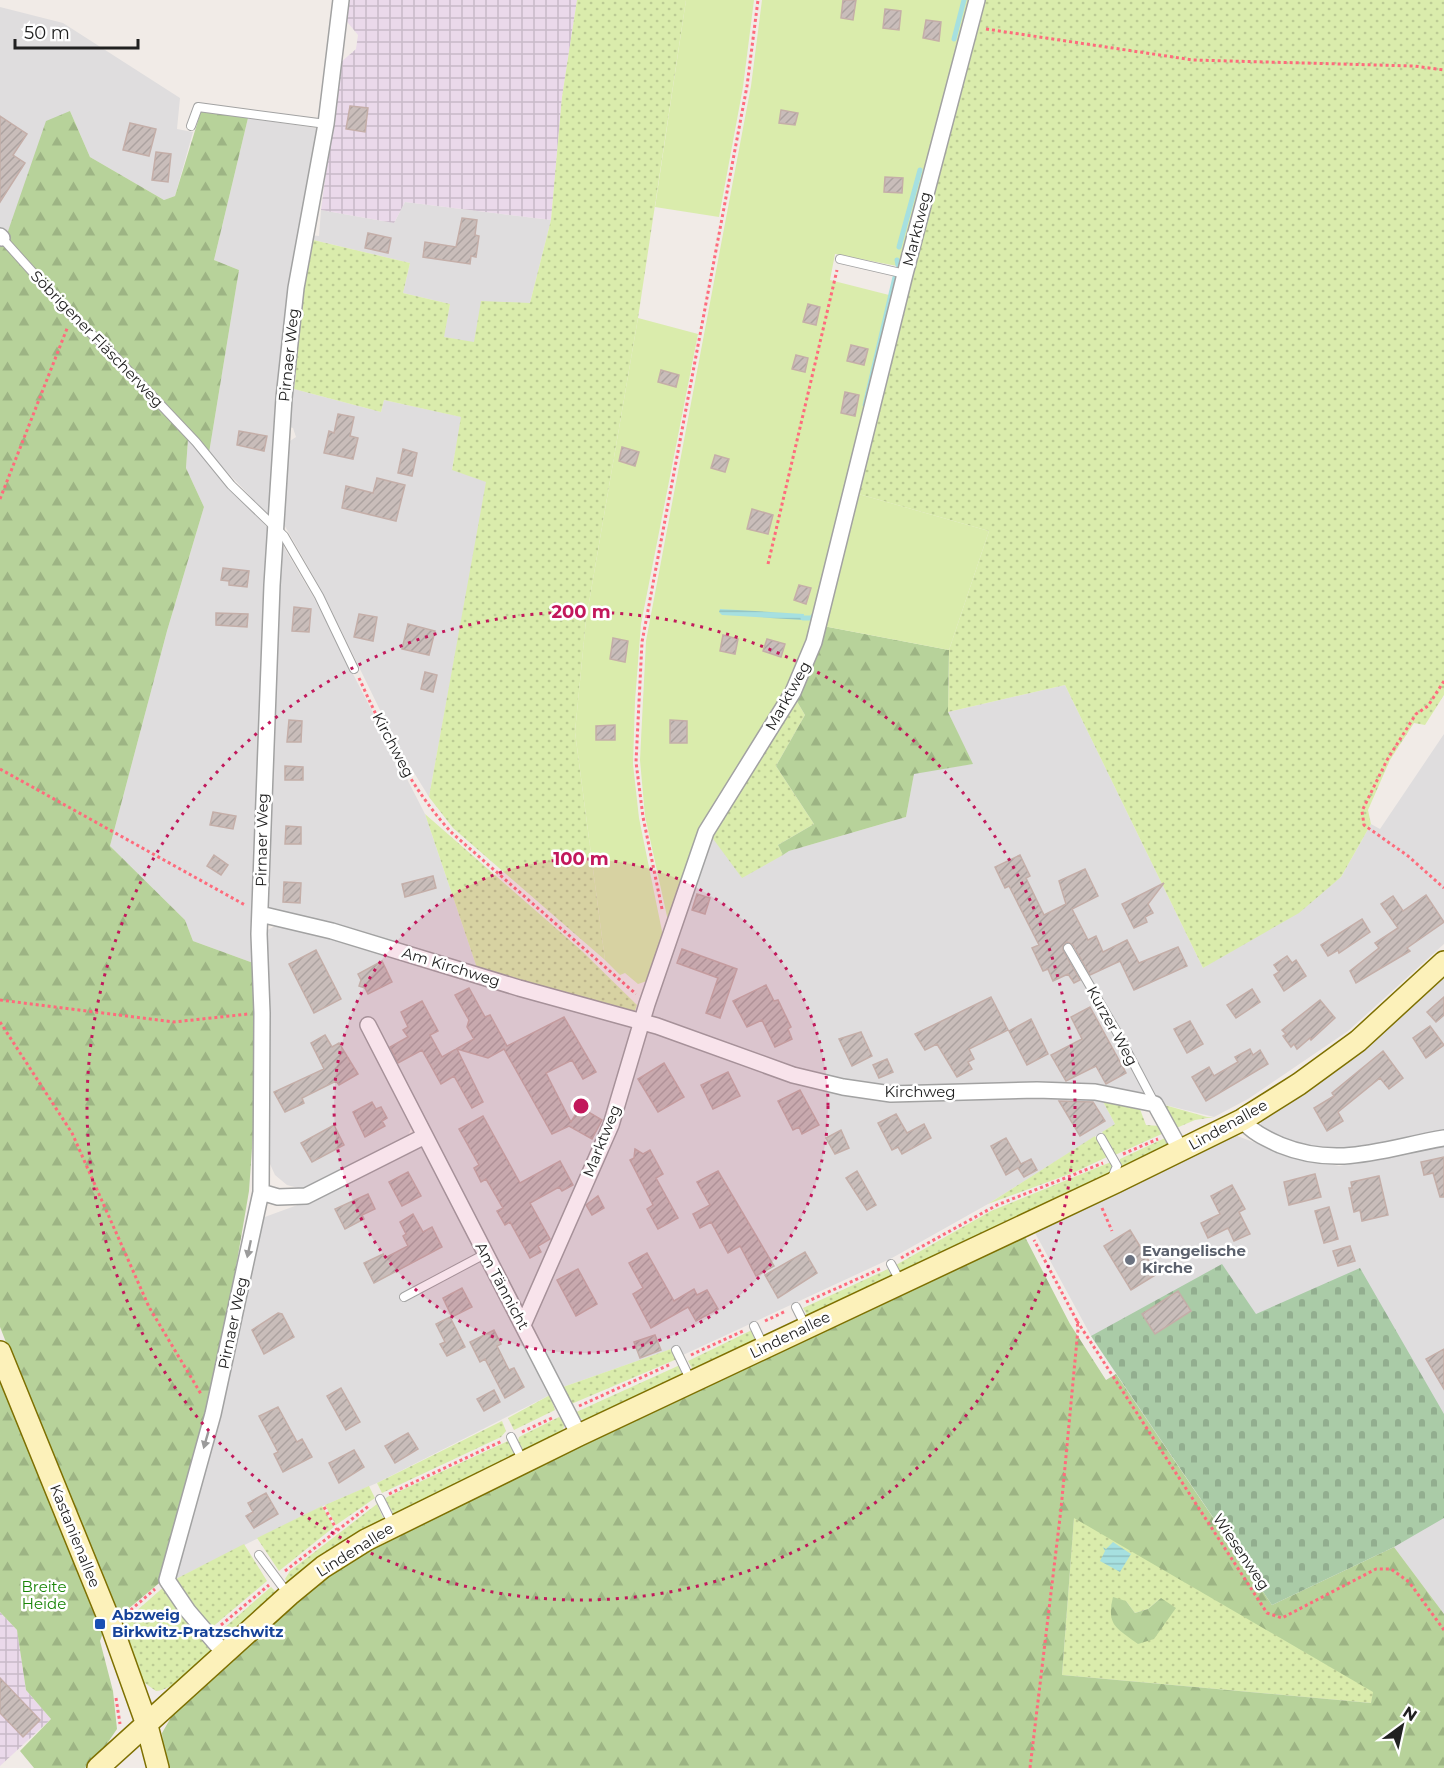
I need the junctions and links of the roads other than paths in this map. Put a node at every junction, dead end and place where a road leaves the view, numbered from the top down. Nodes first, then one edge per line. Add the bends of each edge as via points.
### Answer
1 (341, 0) edge
2 (977, 0) edge
3 (326, 124) junction
4 (191, 126) dead end
5 (1, 237) edge
6 (840, 259) road end
7 (905, 274) junction
8 (276, 530) junction
9 (354, 669) road end
10 (260, 914) junction
11 (1068, 948) dead end
12 (1444, 962) edge
13 (641, 1022) junction
14 (368, 1025) dead end
15 (1155, 1104) junction
16 (1242, 1119) junction
17 (425, 1136) junction
18 (1101, 1138) dead end
19 (1444, 1138) edge
20 (1176, 1142) junction
21 (1116, 1182) junction
22 (261, 1192) junction
23 (485, 1254) junction
24 (891, 1264) road end
25 (901, 1283) junction
26 (404, 1297) dead end
27 (796, 1307) road end
28 (523, 1325) junction
29 (754, 1326) road end
30 (807, 1328) junction
31 (764, 1348) junction
32 (676, 1350) dead end
33 (0, 1352) edge
34 (692, 1382) junction
35 (579, 1435) junction
36 (511, 1437) road end
37 (524, 1462) junction
38 (380, 1499) road end
39 (393, 1525) junction
40 (259, 1555) dead end
41 (289, 1595) junction
42 (224, 1653) junction
43 (146, 1722) junction
44 (98, 1768) edge
45 (158, 1768) edge

1 - 3 street, Pirnaer Weg
2 - 7 street, Marktweg
3 - 4 lane via 198,107
3 - 8 street, Pirnaer Weg via 296,288
5 - 8 lane, Söbrigener Fläscherweg
6 - 7 lane
7 - 13 street, Marktweg via 807,664 706,832
8 - 9 lane via 284,536 315,588
8 - 10 street, Pirnaer Weg
10 - 13 street, Am Kirchweg via 332,931
10 - 22 street, Pirnaer Weg
11 - 15 lane, Kurzer Weg
12 - 16 street, Lindenallee via 1358,1041
13 - 15 street, Kirchweg via 793,1075 843,1087 891,1094 1095,1092
13 - 28 street, Marktweg via 611,1125
14 - 17 street, Am Tännicht
15 - 20 street
16 - 19 street via 1259,1136 1320,1157 1356,1156
16 - 20 street, Lindenallee
17 - 22 street via 306,1196 278,1197
17 - 23 street, Am Tännicht
18 - 21 lane via 1117,1166 1113,1175
20 - 21 street, Lindenallee
21 - 25 street, Lindenallee
22 -> 42 street, Pirnaer Weg via 213,1414 167,1580
23 - 26 lane
23 - 28 street, Am Tännicht
24 - 25 lane
25 - 30 street, Lindenallee
27 - 30 lane
28 - 35 street, Am Tännicht
29 - 31 lane
30 - 31 street, Lindenallee
31 - 34 street, Lindenallee
32 - 34 lane
33 - 43 street, Kastanienallee via 112,1627
34 - 35 street, Lindenallee
35 - 37 street, Lindenallee
36 - 37 lane
37 - 39 street, Lindenallee
38 - 39 lane
39 - 41 street, Lindenallee via 323,1567
40 - 41 lane
41 - 42 street, Lindenallee
42 - 43 street, Lindenallee
43 - 44 street, Lindenallee
43 - 45 street, Kastanienallee

